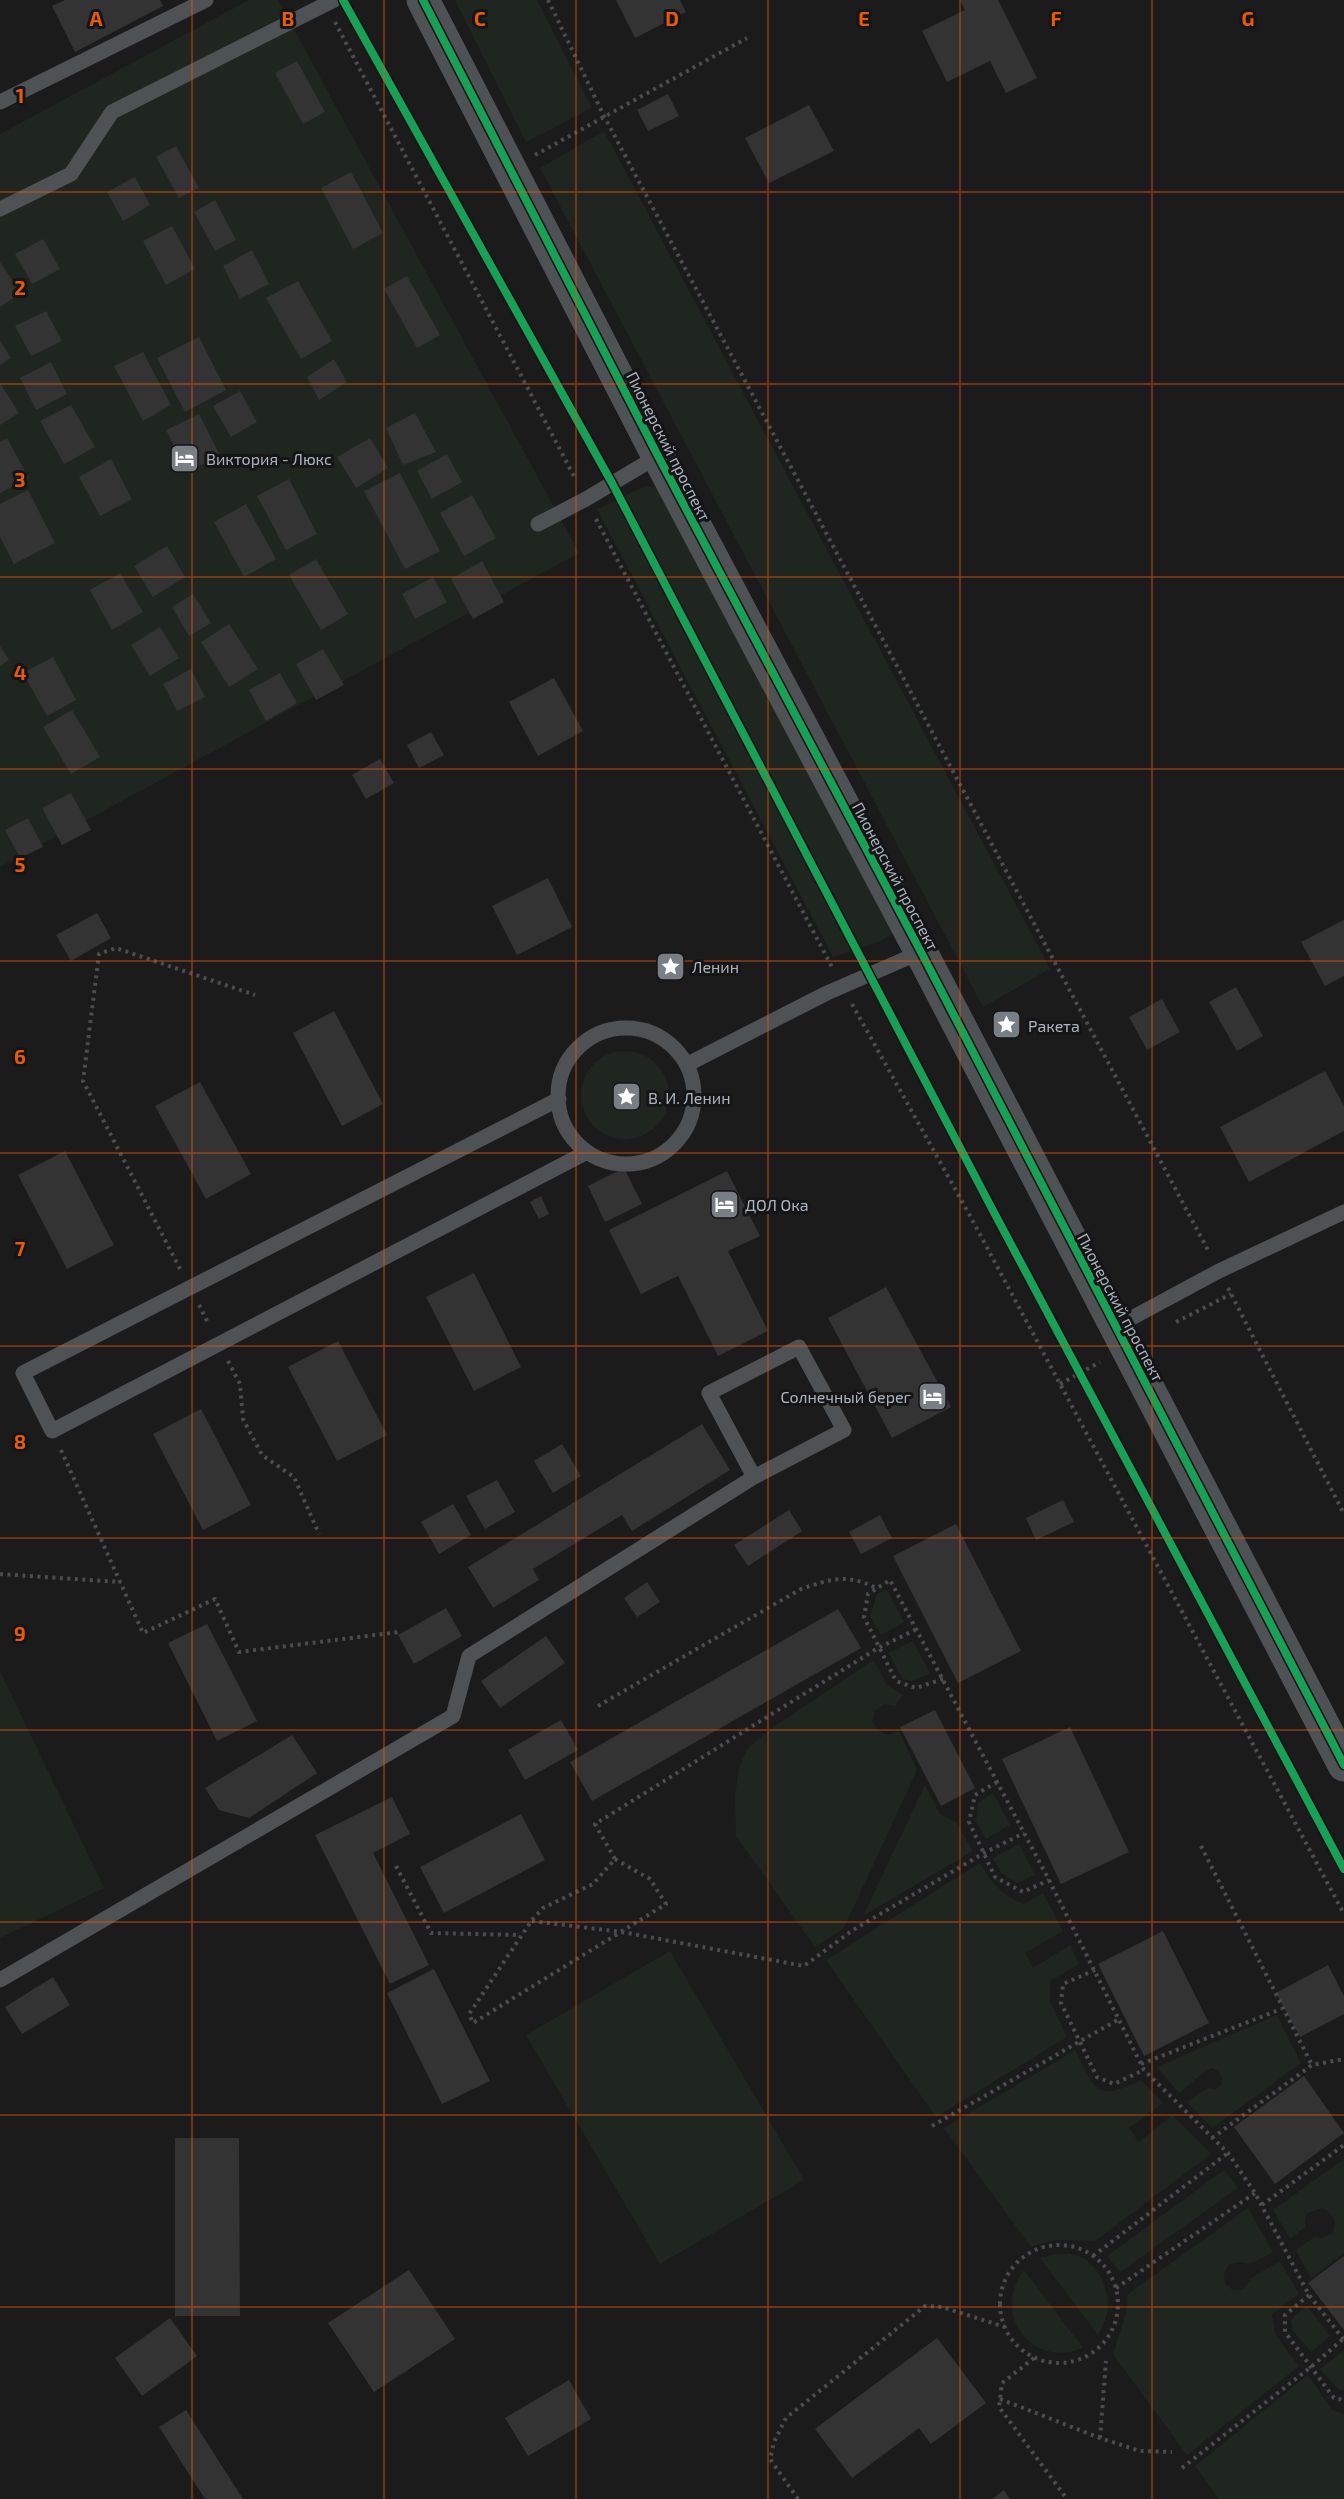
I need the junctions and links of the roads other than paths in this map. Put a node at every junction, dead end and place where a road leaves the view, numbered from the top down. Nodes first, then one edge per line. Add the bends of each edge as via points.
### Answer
1 (206, 0) edge
2 (423, 0) edge
3 (330, 2) edge
4 (0, 102) edge
5 (0, 209) edge
6 (658, 456) junction
7 (538, 524) dead end
8 (921, 952) junction
9 (688, 1064) junction
10 (560, 1099) junction
11 (587, 1152) junction
12 (1344, 1212) edge
13 (1115, 1327) junction
14 (754, 1477) junction
15 (1344, 1765) edge
16 (0, 1980) edge

1 - 4 lane
2 - 6 street, Пионерский проспект
3 - 5 lane via 112,112 71,174
6 - 7 lane
6 - 8 street, Пионерский проспект
8 - 9 lane via 842,986
8 - 13 street, Пионерский проспект
9 - 10 lane via 668,1042 639,1029 608,1030 576,1049 559,1083
9 - 11 lane via 694,1106 675,1145 656,1158 633,1164 608,1162
10 - 11 lane via 560,1113 575,1141
10 - 11 lane via 23,1373 52,1431
12 - 13 lane
13 - 15 street, Пионерский проспект
14 - 14 lane via 710,1393 799,1347 844,1430
14 - 16 lane via 469,1656 453,1716

